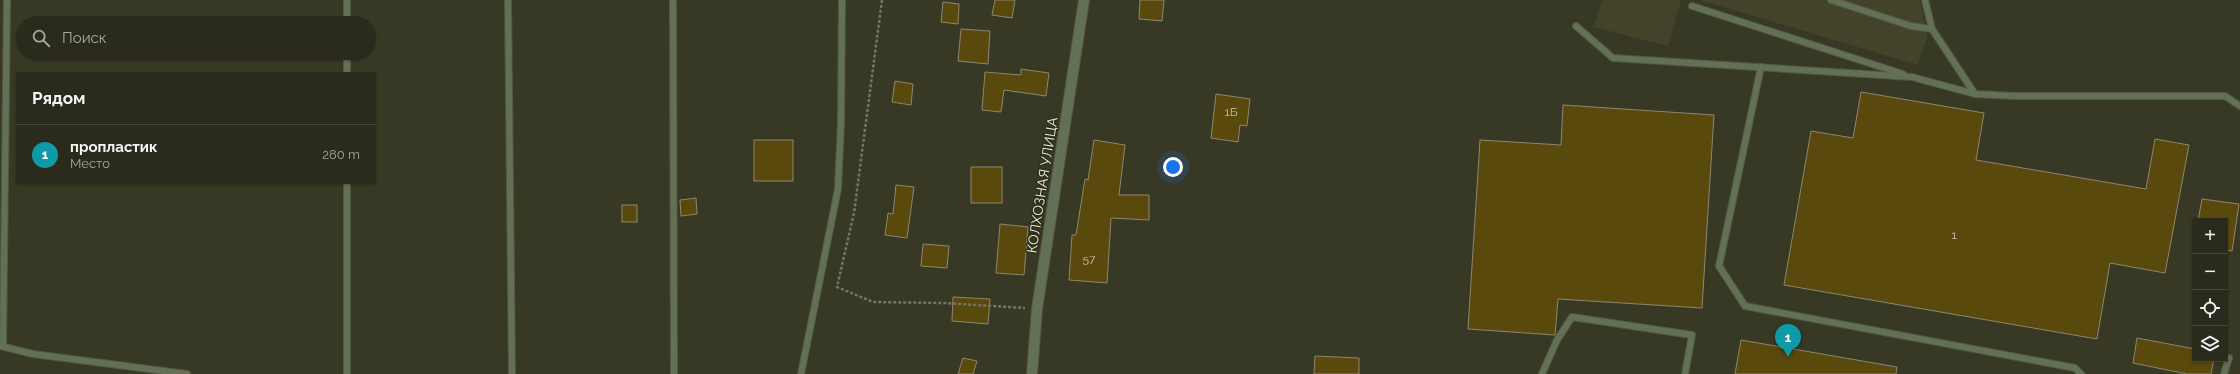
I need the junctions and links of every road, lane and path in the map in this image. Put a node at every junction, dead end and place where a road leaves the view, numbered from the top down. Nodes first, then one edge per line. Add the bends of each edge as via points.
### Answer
1 (7, 0) edge
2 (347, 0) edge
3 (508, 0) edge
4 (673, 0) edge
5 (842, 0) edge
6 (882, 0) edge
7 (1084, 0) edge
8 (1831, 0) edge
9 (1925, 0) edge
10 (1692, 6) dead end
11 (347, 16) edge
12 (1576, 26) dead end
13 (1932, 29) junction
14 (347, 60) edge
15 (1761, 67) junction
16 (347, 72) edge
17 (1912, 77) junction
18 (1975, 94) junction
19 (2240, 106) edge
20 (3, 140) edge
21 (347, 184) edge
22 (1038, 309) junction
23 (1, 346) edge
24 (2227, 362) edge
25 (187, 374) edge
26 (347, 374) edge
27 (512, 374) edge
28 (674, 374) edge
29 (801, 374) edge
30 (1032, 374) edge
31 (1542, 374) edge
32 (1684, 374) edge
33 (2081, 374) edge
34 (2224, 374) edge

1 - 20 lane
2 - 11 lane
3 - 27 lane
4 - 28 lane
5 - 29 lane via 838,189
6 - 22 path via 854,213 837,287 873,302 945,303
7 - 22 street, КОЛХОЗНАЯ УЛИЦА
8 - 13 lane via 1911,26
9 - 13 lane
10 - 17 lane
12 - 15 lane via 1613,58
13 - 18 lane
14 - 16 lane
15 - 17 lane
15 - 33 lane via 1719,266 1745,306 2075,368
17 - 18 lane
18 - 19 lane via 2225,96
20 - 23 lane
21 - 26 lane
22 - 30 street, КОЛХОЗНАЯ УЛИЦА
23 - 25 lane via 33,354
24 - 34 lane
31 - 32 lane via 1557,340 1572,317 1692,335

